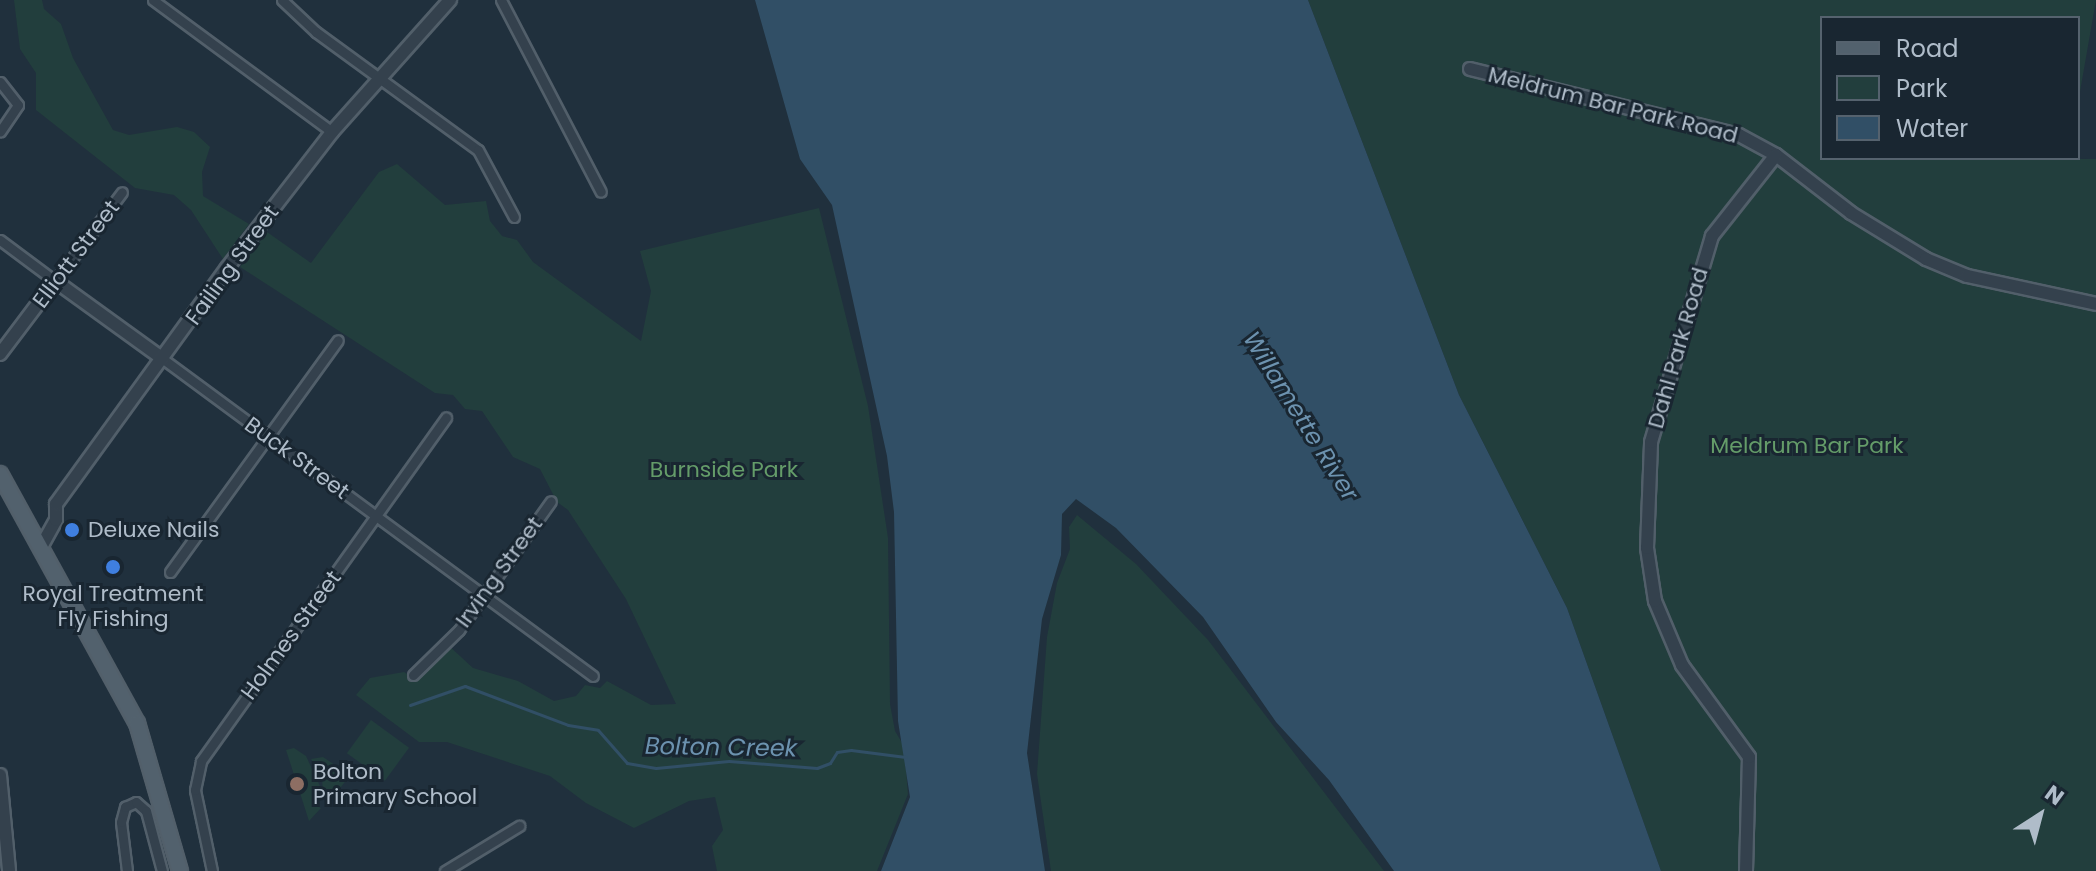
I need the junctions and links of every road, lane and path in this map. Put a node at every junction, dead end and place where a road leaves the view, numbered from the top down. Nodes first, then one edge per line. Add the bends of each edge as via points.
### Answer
1 (153, 0) edge
2 (282, 0) edge
3 (450, 0) edge
4 (501, 0) edge
5 (1470, 69) dead end
6 (382, 77) junction
7 (0, 82) edge
8 (0, 132) edge
9 (332, 132) junction
10 (1776, 155) junction
11 (122, 192) dead end
12 (601, 192) dead end
13 (514, 217) dead end
14 (0, 240) edge
15 (55, 281) junction
16 (2096, 304) edge
17 (338, 340) dead end
18 (0, 354) edge
19 (163, 359) junction
20 (446, 417) dead end
21 (269, 438) junction
22 (0, 474) edge
23 (551, 501) dead end
24 (376, 516) junction
25 (41, 547) junction
26 (170, 572) dead end
27 (484, 596) junction
28 (413, 675) dead end
29 (593, 676) dead end
30 (0, 775) edge
31 (519, 826) dead end
32 (9, 871) edge
33 (127, 871) edge
34 (162, 871) edge
35 (180, 871) edge
36 (212, 871) edge
37 (445, 871) edge
38 (1746, 871) edge

1 - 9 street
2 - 6 street via 316,32
3 - 6 street, Failing Street
4 - 12 street
5 - 10 street, Meldrum Bar Park Road via 1719,129
6 - 9 street, Failing Street
6 - 13 street via 478,150
7 - 8 street via 18,105
9 - 19 street, Failing Street
10 - 16 street, Meldrum Bar Park Road via 1851,213 1926,259 1967,276
10 - 38 street, Dahl Park Road via 1712,236 1651,442 1647,548 1655,601 1682,665 1749,757 1753,774
11 - 15 street, Elliott Street
14 - 15 street, Buck Street
15 - 18 street, Elliott Street
15 - 19 street, Buck Street
17 - 21 street
19 - 21 street, Buck Street
19 - 25 street, Failing Street via 56,504 56,520
20 - 24 street, Holmes Street
21 - 24 street, Buck Street
21 - 26 street
22 - 25 main road
23 - 27 street, Irving Street
24 - 27 street, Buck Street
24 - 36 street, Holmes Street via 197,769 195,790
25 - 35 main road via 137,723
27 - 28 street, Irving Street via 459,630
27 - 29 street, Buck Street
30 - 32 street
31 - 37 street
33 - 34 street via 121,822 125,807 136,802 146,811

